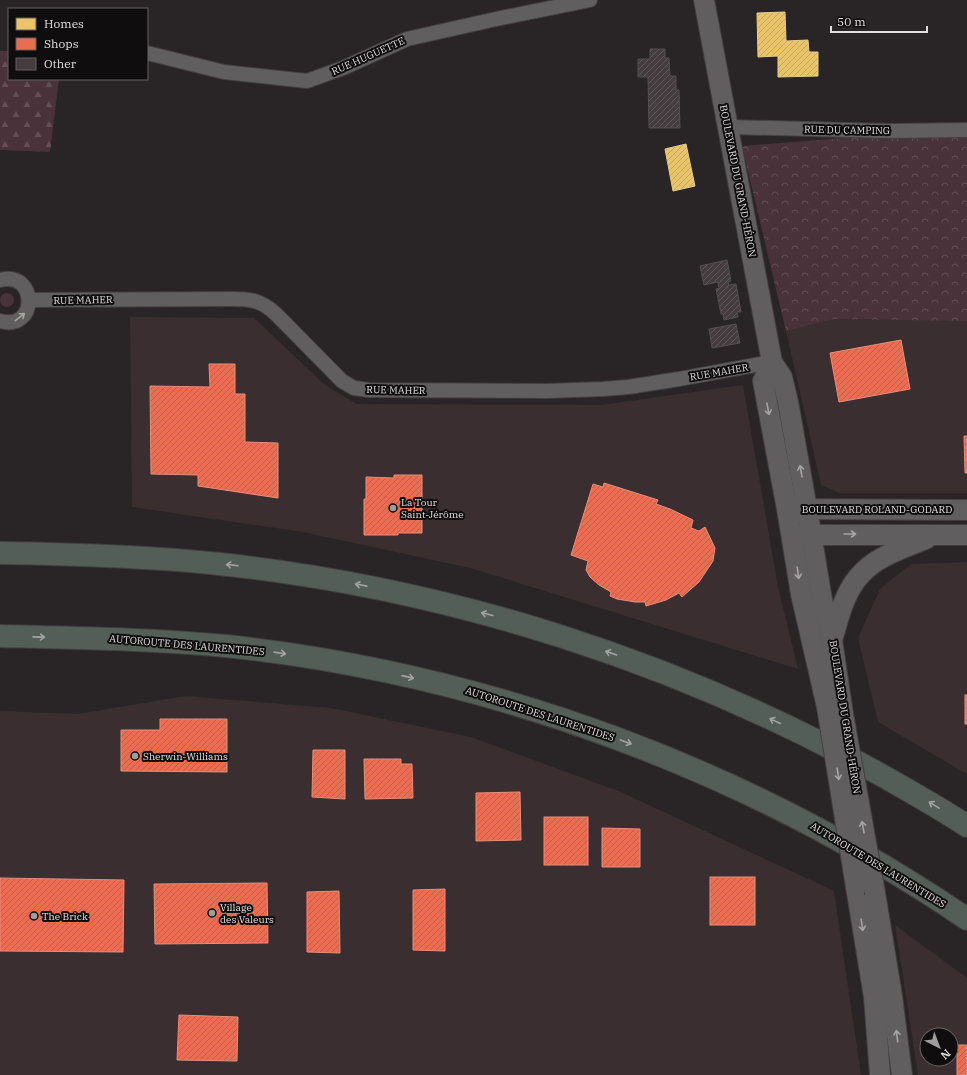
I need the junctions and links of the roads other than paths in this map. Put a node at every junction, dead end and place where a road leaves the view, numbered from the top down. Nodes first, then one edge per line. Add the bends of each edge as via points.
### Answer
1 (590, 0) edge
2 (704, 0) edge
3 (560, 3) edge
4 (148, 53) edge
5 (728, 127) junction
6 (967, 130) edge
7 (0, 280) edge
8 (29, 300) junction
9 (0, 321) edge
10 (772, 362) junction
11 (787, 509) junction
12 (807, 509) junction
13 (967, 510) edge
14 (802, 535) junction
15 (935, 535) junction
16 (967, 536) edge
17 (0, 553) edge
18 (0, 636) edge
19 (832, 640) junction
20 (835, 711) junction
21 (967, 826) edge
22 (967, 919) edge
23 (880, 1075) edge
24 (902, 1075) edge

1 - 3 street, RUE HUGUETTE
2 - 5 street, BOULEVARD DU GRAND-HÉRON
3 - 4 street, RUE HUGUETTE via 406,39 343,68 307,81 224,72
5 - 6 street, RUE DU CAMPING
5 - 10 street, BOULEVARD DU GRAND-HÉRON
7 - 8 street via 12,279 20,283 26,290
9 -> 8 street via 12,322 20,318 26,311
8 - 10 street, RUE MAHER via 254,300 272,310 342,381 354,388 369,390 603,389 679,379
10 -> 11 street, BOULEVARD DU GRAND-HÉRON via 763,381
12 -> 10 street, BOULEVARD DU GRAND-HÉRON via 788,402 782,377
11 - 12 street, BOULEVARD ROLAND-GODARD
11 - 14 street, BOULEVARD DU GRAND-HÉRON
12 - 13 street, BOULEVARD ROLAND-GODARD
12 - 14 street, BOULEVARD DU GRAND-HÉRON
14 -> 15 street
14 - 19 street, BOULEVARD DU GRAND-HÉRON
14 -> 20 street, BOULEVARD DU GRAND-HÉRON via 801,594
15 - 16 street
15 - 19 street via 882,556 862,572 844,602
21 -> 17 highway via 855,761 747,708 621,657 498,617 360,585 257,568 130,556
18 -> 22 highway, AUTOROUTE DES LAURENTIDES via 149,640 246,649 362,667 440,684 512,704 649,751 768,803 857,850
19 - 20 street, BOULEVARD DU GRAND-HÉRON
20 -> 23 street, BOULEVARD DU GRAND-HÉRON, bridge via 856,887 874,997
24 -> 20 street, BOULEVARD DU GRAND-HÉRON, bridge via 875,893

